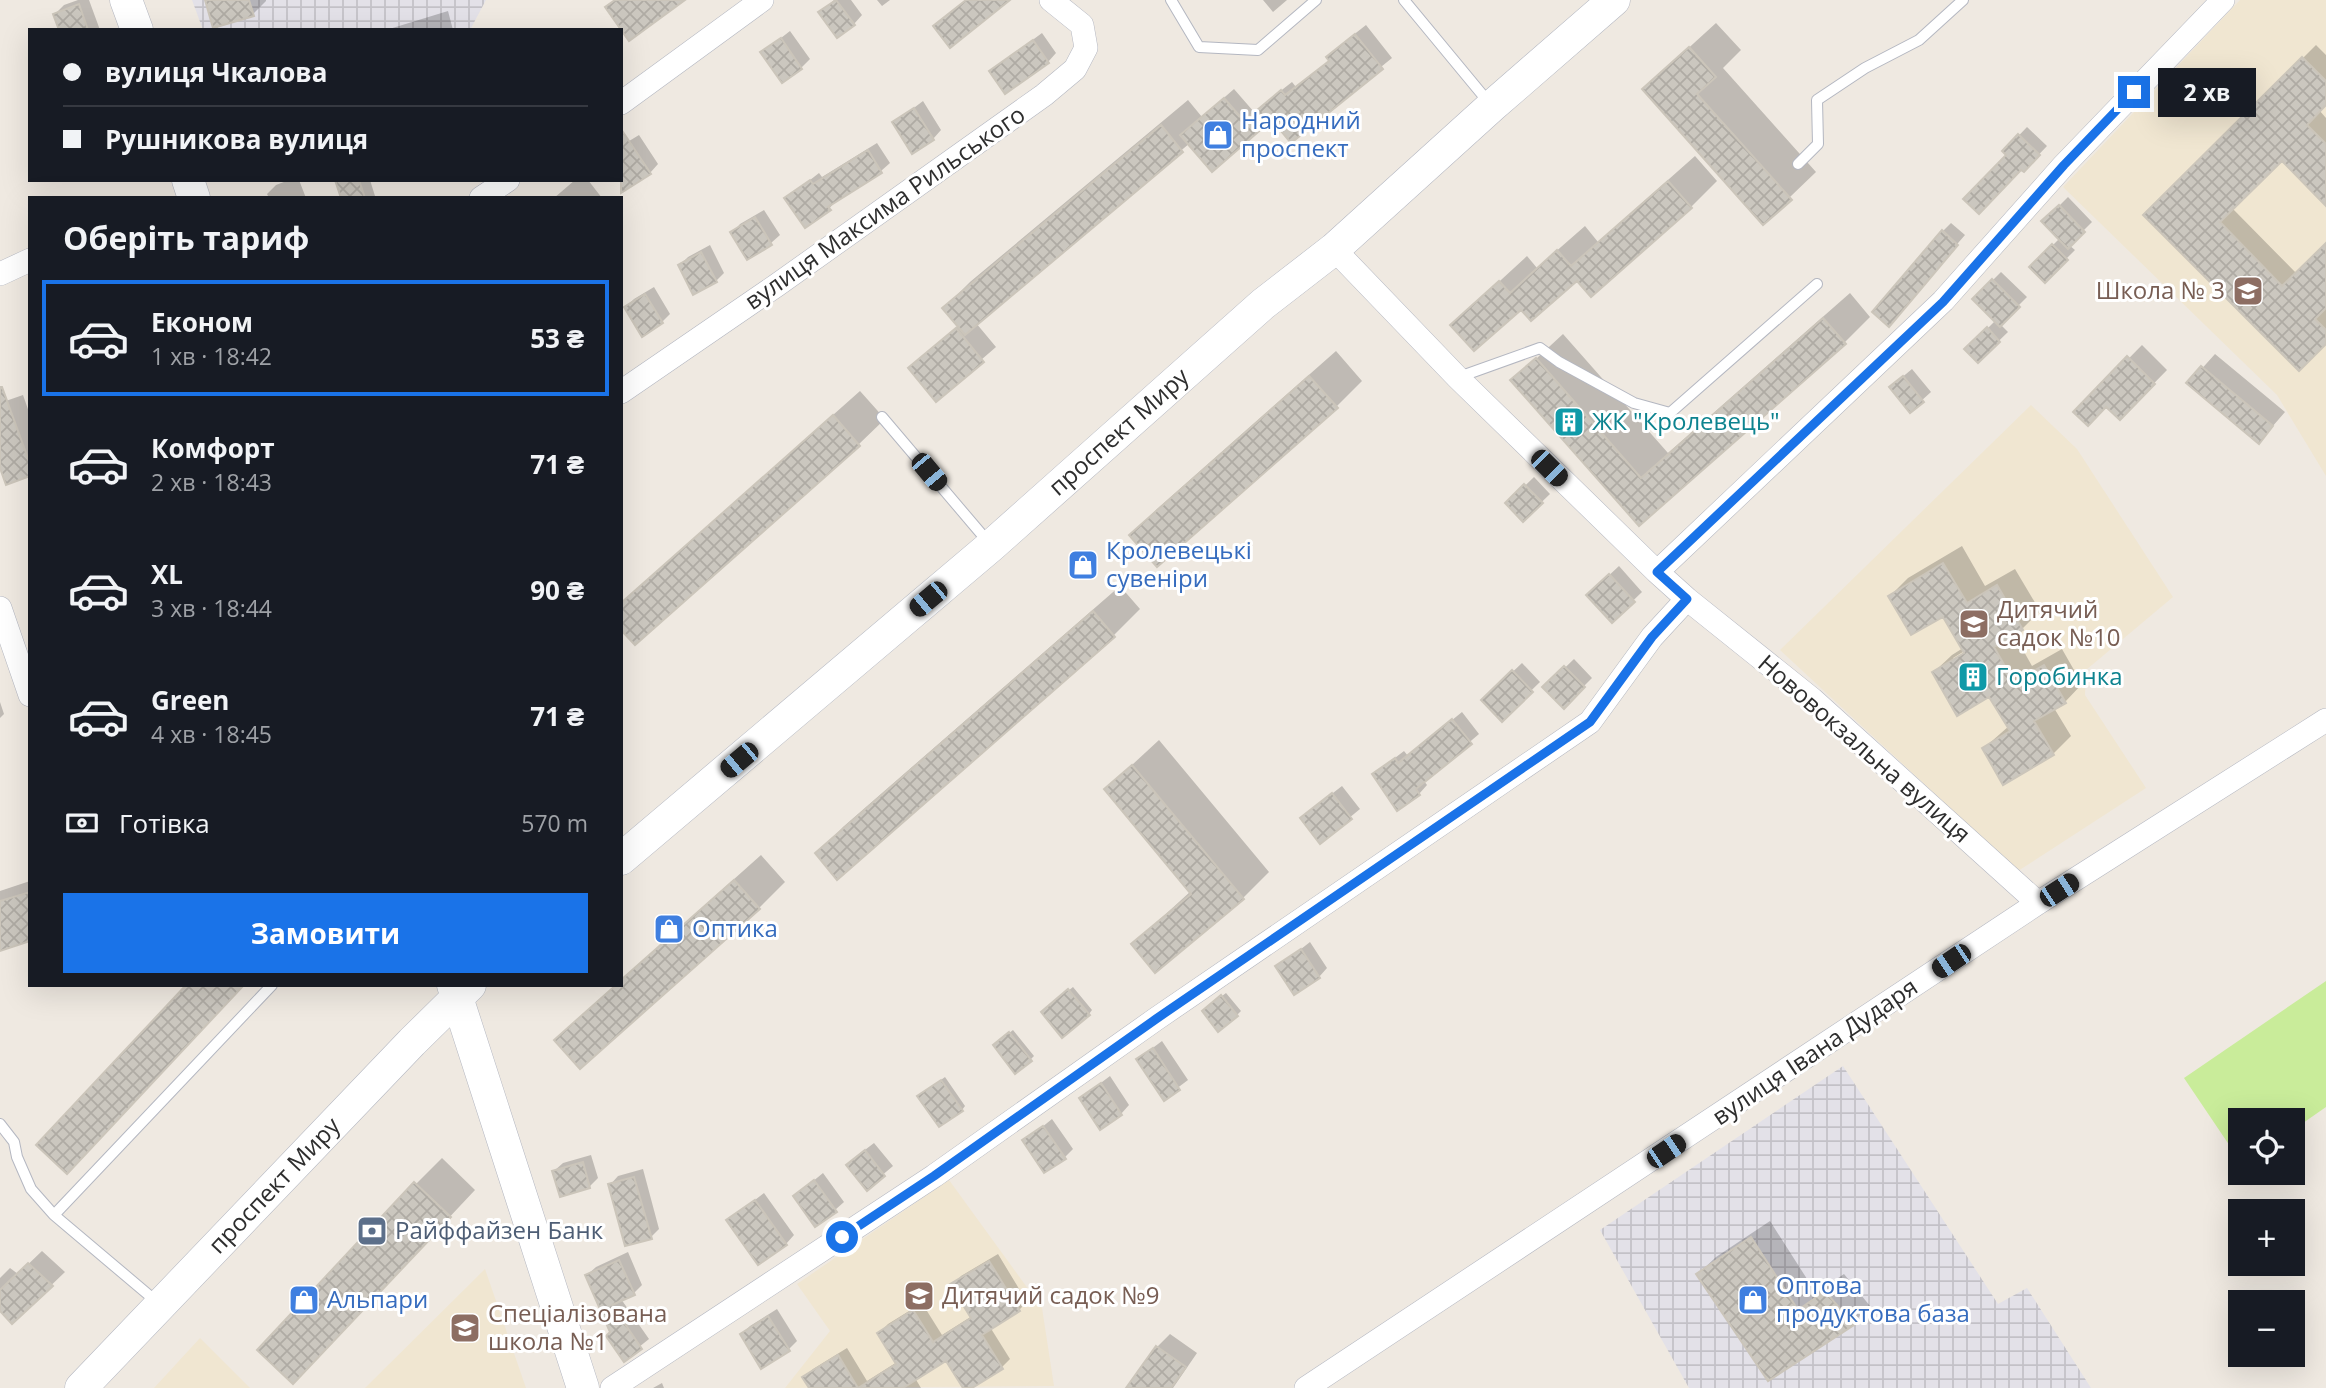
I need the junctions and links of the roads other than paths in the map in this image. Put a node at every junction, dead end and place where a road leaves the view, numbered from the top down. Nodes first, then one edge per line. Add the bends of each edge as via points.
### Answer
1 (126, 0) edge
2 (762, 0) edge
3 (1171, 0) edge
4 (1316, 0) edge
5 (1404, 0) edge
6 (1614, 0) edge
7 (1963, 0) edge
8 (2223, 0) edge
9 (1058, 2) edge
10 (135, 28) edge
11 (623, 102) edge
12 (1492, 106) junction
13 (1798, 164) dead end
14 (505, 182) edge
15 (484, 196) edge
16 (1334, 249) junction
17 (28, 261) edge
18 (0, 274) edge
19 (1817, 284) dead end
20 (1458, 377) junction
21 (623, 391) edge
22 (883, 417) dead end
23 (991, 546) junction
24 (1657, 572) junction
25 (1687, 599) junction
26 (0, 608) edge
27 (15, 658) edge
28 (28, 690) edge
29 (2326, 720) edge
30 (623, 857) edge
31 (2038, 904) junction
32 (270, 987) edge
33 (460, 989) edge
34 (0, 1124) edge
35 (54, 1215) junction
36 (160, 1304) junction
37 (81, 1388) edge
38 (583, 1388) edge
39 (612, 1388) edge
40 (1306, 1388) edge

1 - 10 street
2 - 11 street
3 - 4 lane via 1199,47 1258,50
5 - 12 lane
6 - 12 street, проспект Миру
7 - 13 lane via 1919,40 1817,100 1818,144
8 - 24 street via 2064,165 1943,302
9 - 21 street, вулиця Максима Рильського via 1082,25 1086,48 1075,69 778,285
12 - 16 street, проспект Миру
14 - 15 street
16 - 20 street, Нововокзальна вулиця
16 - 23 street, проспект Миру via 1263,304
17 - 18 street
19 - 20 lane via 1670,413 1634,403 1540,348
20 - 24 street, Нововокзальна вулиця
22 - 23 lane
23 - 30 street, проспект Миру
24 - 25 street, Нововокзальна вулиця
25 - 31 street, Нововокзальна вулиця via 1812,699
25 - 39 street via 1652,637 1590,722 934,1176
26 - 27 street
27 - 28 street
29 - 31 street, вулиця Івана Дударя
31 - 40 street, вулиця Івана Дударя
32 - 35 lane
33 - 36 street, проспект Миру
33 - 38 street
34 - 35 lane via 14,1142 31,1189
35 - 36 lane
36 - 37 street, проспект Миру

